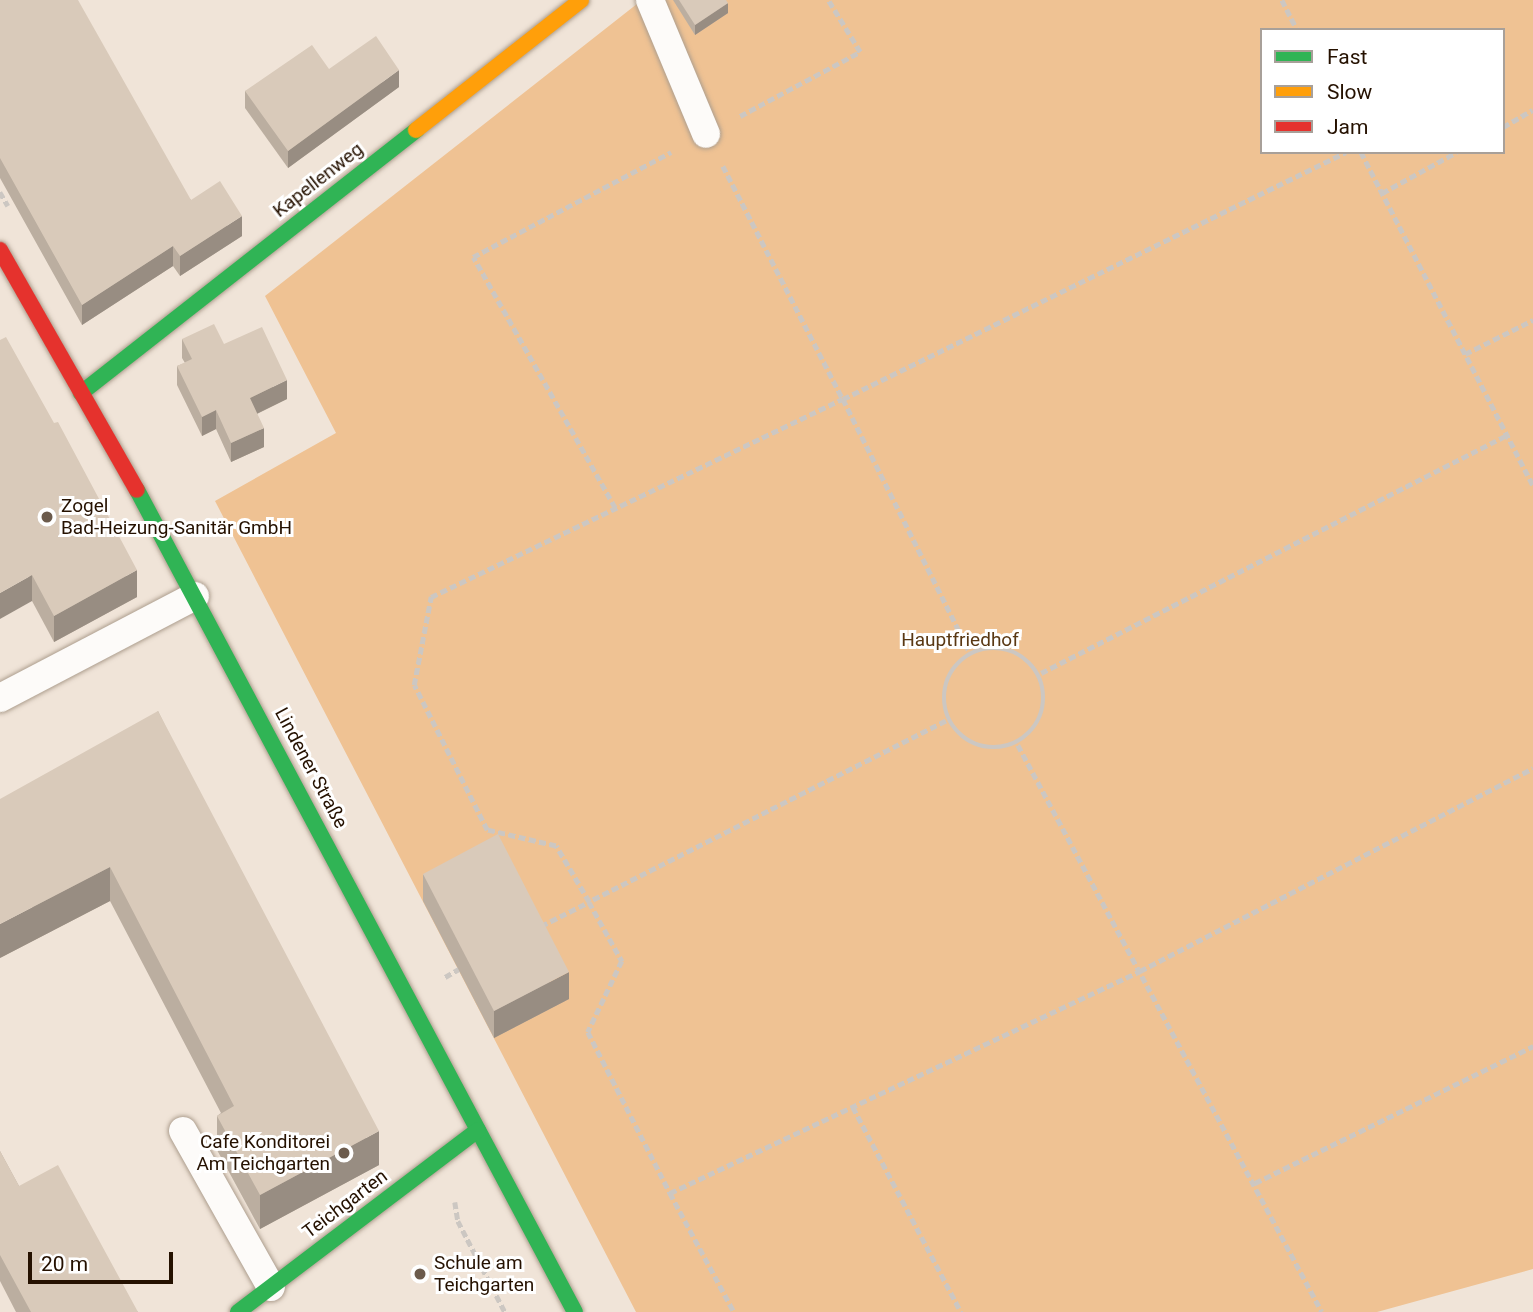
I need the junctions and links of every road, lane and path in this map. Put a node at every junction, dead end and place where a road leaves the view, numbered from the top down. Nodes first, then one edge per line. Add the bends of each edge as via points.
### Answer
1 (581, 0) edge
2 (650, 0) edge
3 (828, 0) edge
4 (1282, 0) edge
5 (1296, 28) edge
6 (1533, 110) edge
7 (1505, 126) edge
8 (706, 134) junction
9 (1342, 154) edge
10 (1362, 154) edge
11 (1453, 154) edge
12 (1382, 193) junction
13 (0, 250) edge
14 (1533, 320) edge
15 (1465, 354) junction
16 (81, 393) junction
17 (843, 399) junction
18 (1507, 435) junction
19 (1533, 485) edge
20 (616, 508) junction
21 (195, 596) junction
22 (969, 651) junction
23 (1041, 673) junction
24 (0, 698) edge
25 (946, 721) junction
26 (1018, 745) junction
27 (1533, 768) edge
28 (589, 902) junction
29 (530, 932) edge
30 (473, 961) edge
31 (1140, 971) junction
32 (409, 995) junction
33 (1533, 1046) edge
34 (853, 1107) junction
35 (478, 1130) junction
36 (183, 1131) dead end
37 (1255, 1183) junction
38 (670, 1193) junction
39 (271, 1287) junction
40 (238, 1312) edge
41 (575, 1312) edge
42 (734, 1312) edge
43 (961, 1312) edge
44 (1322, 1312) edge

1 - 16 main road, Kapellenweg
2 - 8 lane
3 - 8 path via 860,52
4 - 5 path
6 - 7 path
8 - 17 path
8 - 20 path via 473,257
9 - 17 path
10 - 12 path
11 - 12 path
12 - 15 path
13 - 16 main road, Lindener Straße
14 - 15 path
15 - 18 path
16 - 21 main road, Lindener Straße
17 - 20 path
17 - 22 path
18 - 19 path
18 - 23 path
20 - 28 path via 431,597 414,685 487,830 556,846
21 - 24 lane
21 - 32 main road, Lindener Straße
22 - 23 path via 1010,647
22 - 25 path via 943,681
23 - 26 path via 1044,713
25 - 26 path via 977,748
25 - 28 path
26 - 31 path
27 - 31 path
28 - 29 path
28 - 38 path via 622,961 588,1032
30 - 32 path
31 - 34 path
31 - 37 path
32 - 35 main road, Lindener Straße
33 - 37 path
34 - 38 path
34 - 43 path
35 - 39 main road, Teichgarten
35 - 41 main road, Lindener Straße
36 - 39 lane
37 - 44 path
38 - 42 path
39 - 40 main road, Teichgarten

